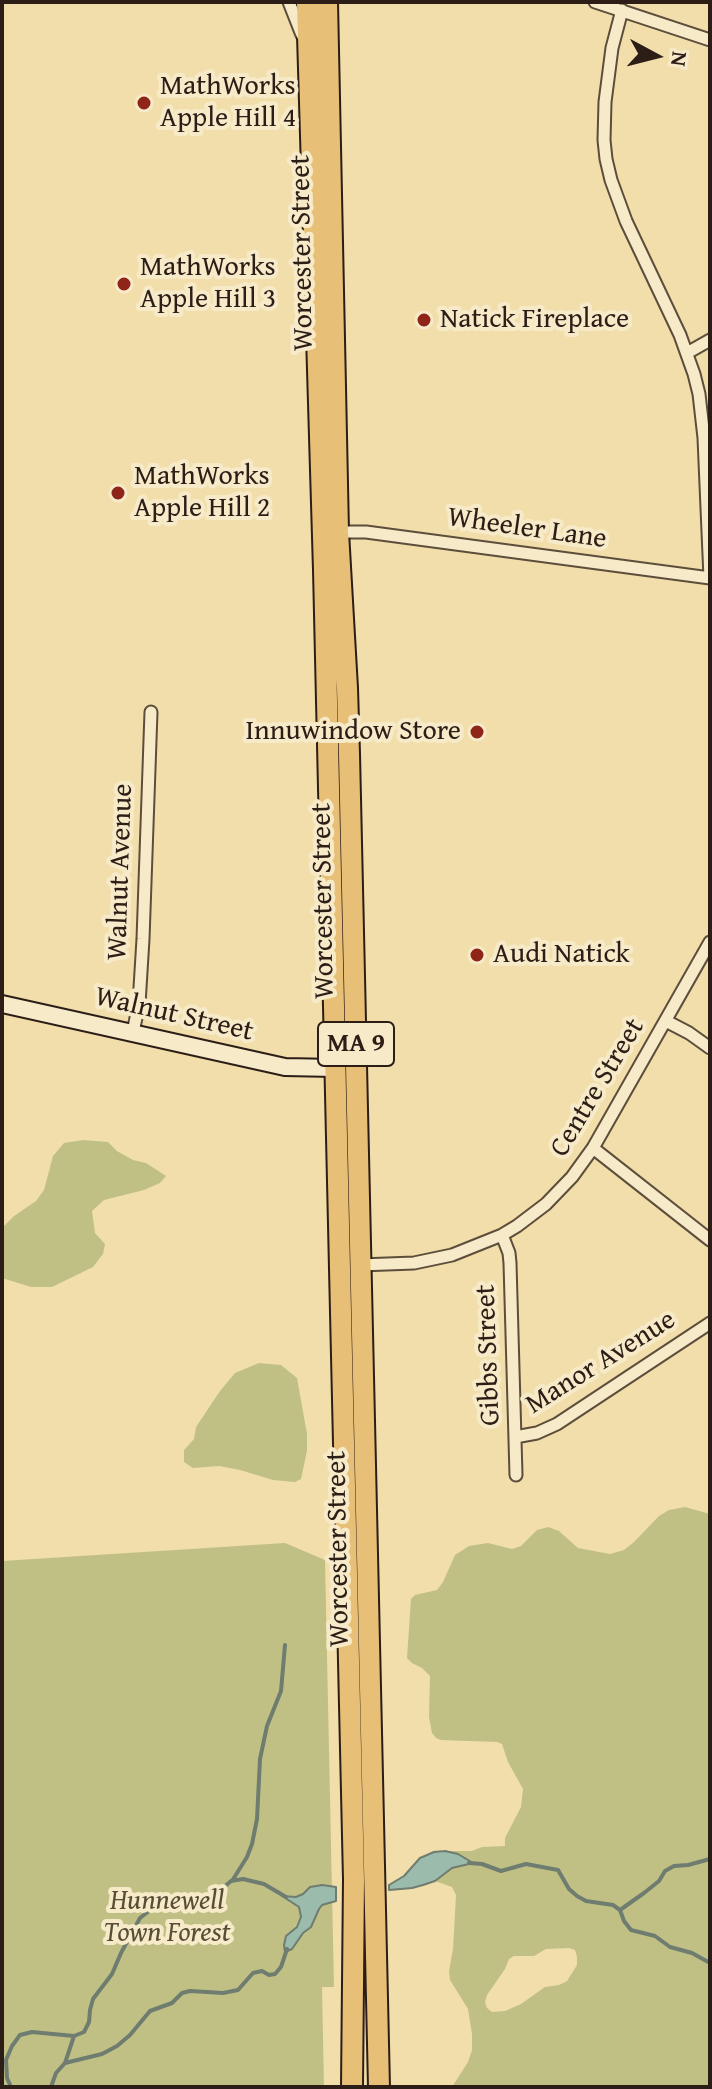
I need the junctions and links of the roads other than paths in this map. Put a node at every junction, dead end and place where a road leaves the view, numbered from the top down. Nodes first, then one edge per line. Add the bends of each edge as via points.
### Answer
1 (289, 2) edge
2 (307, 2) edge
3 (327, 2) edge
4 (595, 2) edge
5 (622, 10) junction
6 (710, 40) edge
7 (309, 65) junction
8 (710, 340) edge
9 (687, 353) junction
10 (338, 532) junction
11 (710, 578) edge
12 (151, 712) dead end
13 (710, 942) edge
14 (2, 1004) edge
15 (666, 1021) junction
16 (133, 1032) junction
17 (710, 1048) edge
18 (335, 1068) junction
19 (593, 1148) junction
20 (502, 1235) junction
21 (710, 1240) edge
22 (360, 1265) junction
23 (710, 1323) edge
24 (515, 1437) junction
25 (516, 1475) dead end
26 (352, 2087) edge
27 (379, 2087) edge

1 - 7 street
2 - 7 highway, Worcester Street / MA 9
3 - 10 highway, Worcester Street / MA 9
4 - 5 street
5 - 6 street
5 - 9 street via 605,102 606,159 626,221
7 - 18 highway, Worcester Street / MA 9
8 - 9 street
9 - 11 street via 704,438
10 - 11 street, Wheeler Lane
10 - 22 highway, Worcester Street / MA 9 via 347,688
12 - 16 street, Walnut Avenue via 143,939
13 - 15 street, Centre Street
14 - 16 street, Walnut Street
15 - 17 street
15 - 19 street, Centre Street
16 - 18 street, Walnut Street via 285,1067
18 - 26 highway, Worcester Street / MA 9 via 354,1879
19 - 20 street, Centre Street via 552,1198
19 - 21 street
20 - 22 street, Centre Street via 440,1258
20 - 24 street, Gibbs Street via 510,1263
22 - 27 highway, Worcester Street / MA 9
23 - 24 street, Manor Avenue via 557,1424
24 - 25 street, Gibbs Street

